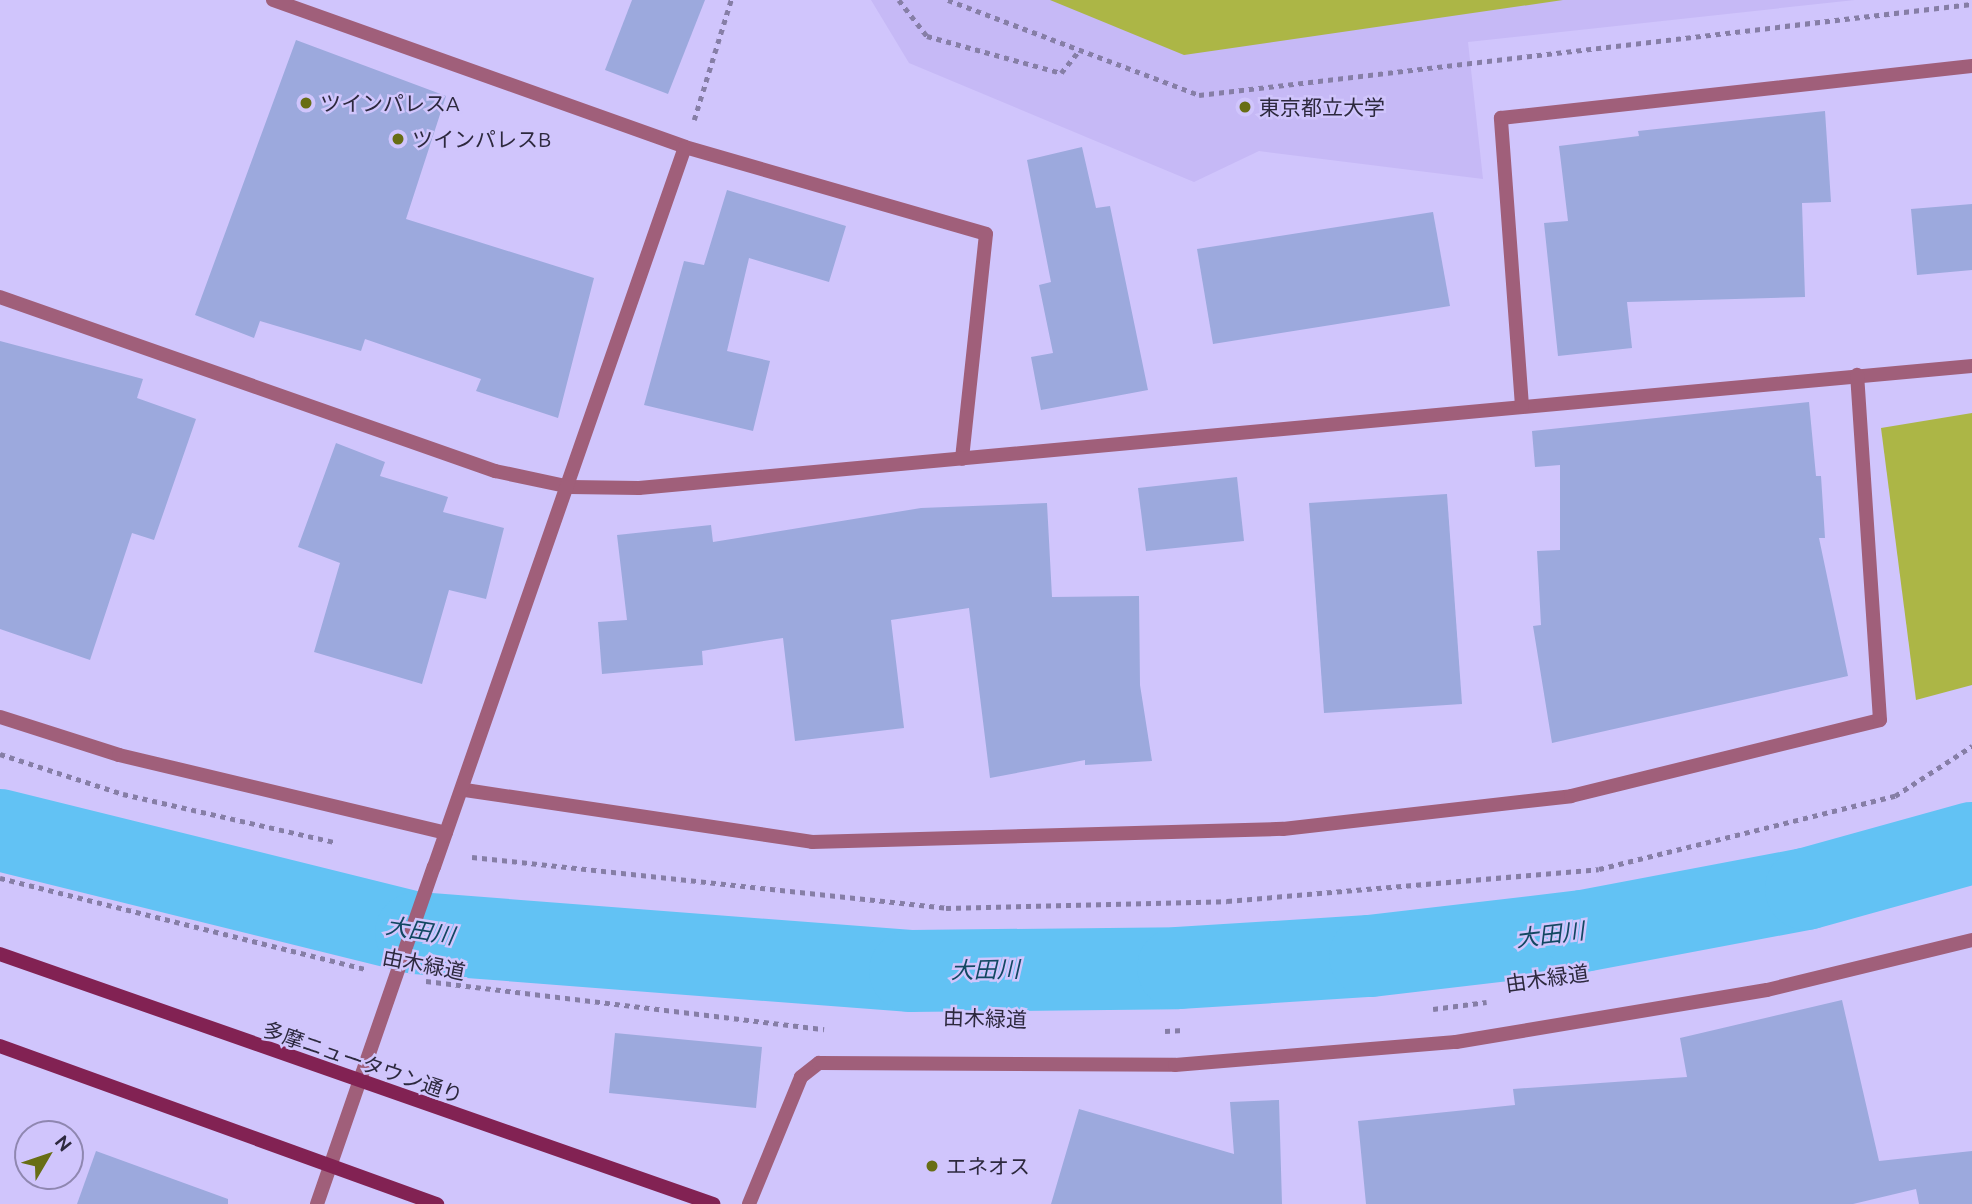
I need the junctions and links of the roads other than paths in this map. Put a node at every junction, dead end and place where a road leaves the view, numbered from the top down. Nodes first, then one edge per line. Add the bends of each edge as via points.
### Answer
1 (273, 0) edge
2 (1972, 66) edge
3 (685, 147) junction
4 (0, 297) edge
5 (1972, 366) edge
6 (1857, 374) junction
7 (1522, 406) junction
8 (962, 459) junction
9 (570, 487) junction
10 (0, 718) edge
11 (465, 790) junction
12 (446, 833) junction
13 (1972, 940) edge
14 (0, 954) edge
15 (0, 1046) edge
16 (359, 1083) junction
17 (332, 1164) junction
18 (317, 1204) edge
19 (437, 1204) edge
20 (713, 1204) edge
21 (749, 1204) edge

1 - 3 street
2 - 7 street via 1501,118
3 - 8 street via 986,234
3 - 9 street
4 - 9 street via 495,471
5 - 6 street
6 - 7 street
6 - 11 street via 1880,720 1571,796 1283,829 812,842
7 - 8 street
8 - 9 street via 639,488
9 - 11 street
10 - 12 street via 119,755
11 - 12 street
12 - 16 street
13 - 21 street via 1767,990 1456,1042 1175,1065 819,1063 801,1077
14 - 16 main road, 多摩ニュータウン通り
15 - 17 main road
16 - 17 street
16 - 20 main road, 多摩ニュータウン通り
17 - 18 street
17 - 19 main road

